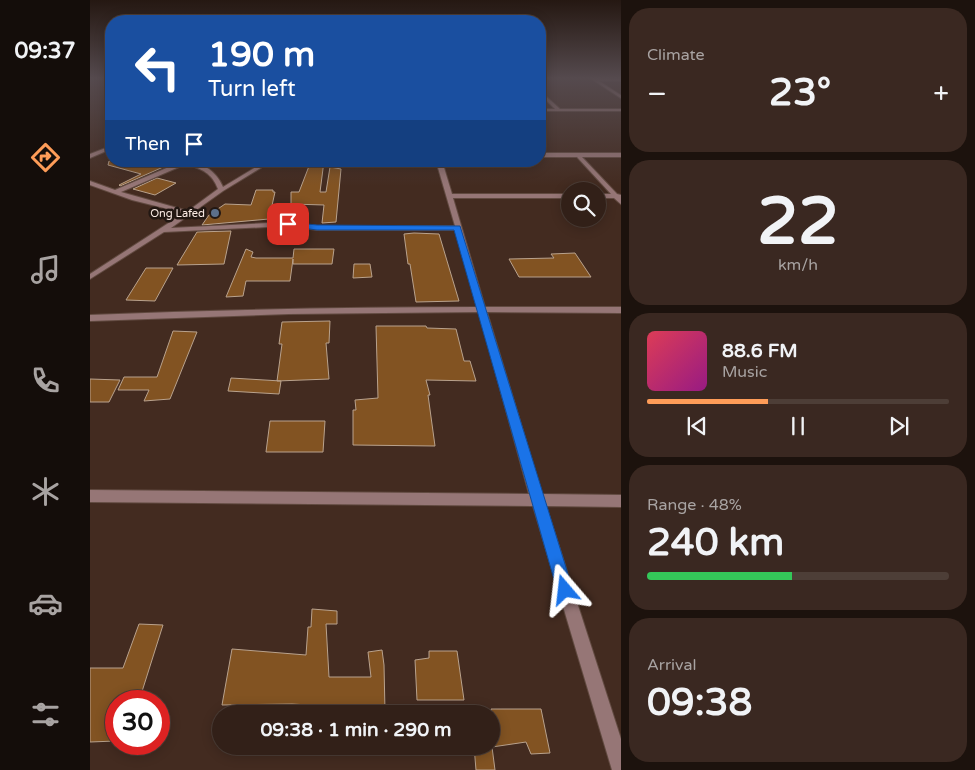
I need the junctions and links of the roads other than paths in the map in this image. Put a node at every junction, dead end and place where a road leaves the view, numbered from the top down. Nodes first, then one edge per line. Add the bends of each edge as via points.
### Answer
1 (105, 150) edge
2 (546, 155) edge
3 (578, 155) junction
4 (621, 155) edge
5 (90, 156) edge
6 (176, 167) edge
7 (202, 167) edge
8 (260, 167) edge
9 (441, 167) edge
10 (90, 183) edge
11 (221, 190) junction
12 (116, 192) junction
13 (449, 196) junction
14 (561, 196) edge
15 (618, 196) edge
16 (621, 203) edge
17 (189, 213) junction
18 (458, 228) junction
19 (163, 230) junction
20 (90, 277) edge
21 (482, 308) junction
22 (621, 310) edge
23 (90, 318) edge
24 (90, 496) edge
25 (537, 500) junction
26 (621, 501) edge
27 (621, 770) edge

1 - 5 street
2 - 3 street
3 - 4 street
3 - 15 street
6 - 12 street
7 - 11 street via 217,177
8 - 11 street
9 - 13 street
10 - 12 street
11 - 17 street
12 - 17 street
13 - 14 street
13 - 18 street
15 - 16 street
17 - 19 street
18 - 19 street via 317,228 288,224
18 - 21 street
19 - 20 street
21 - 22 street
21 - 23 street via 261,311
21 - 25 street
24 - 25 street
25 - 26 street
25 - 27 street

